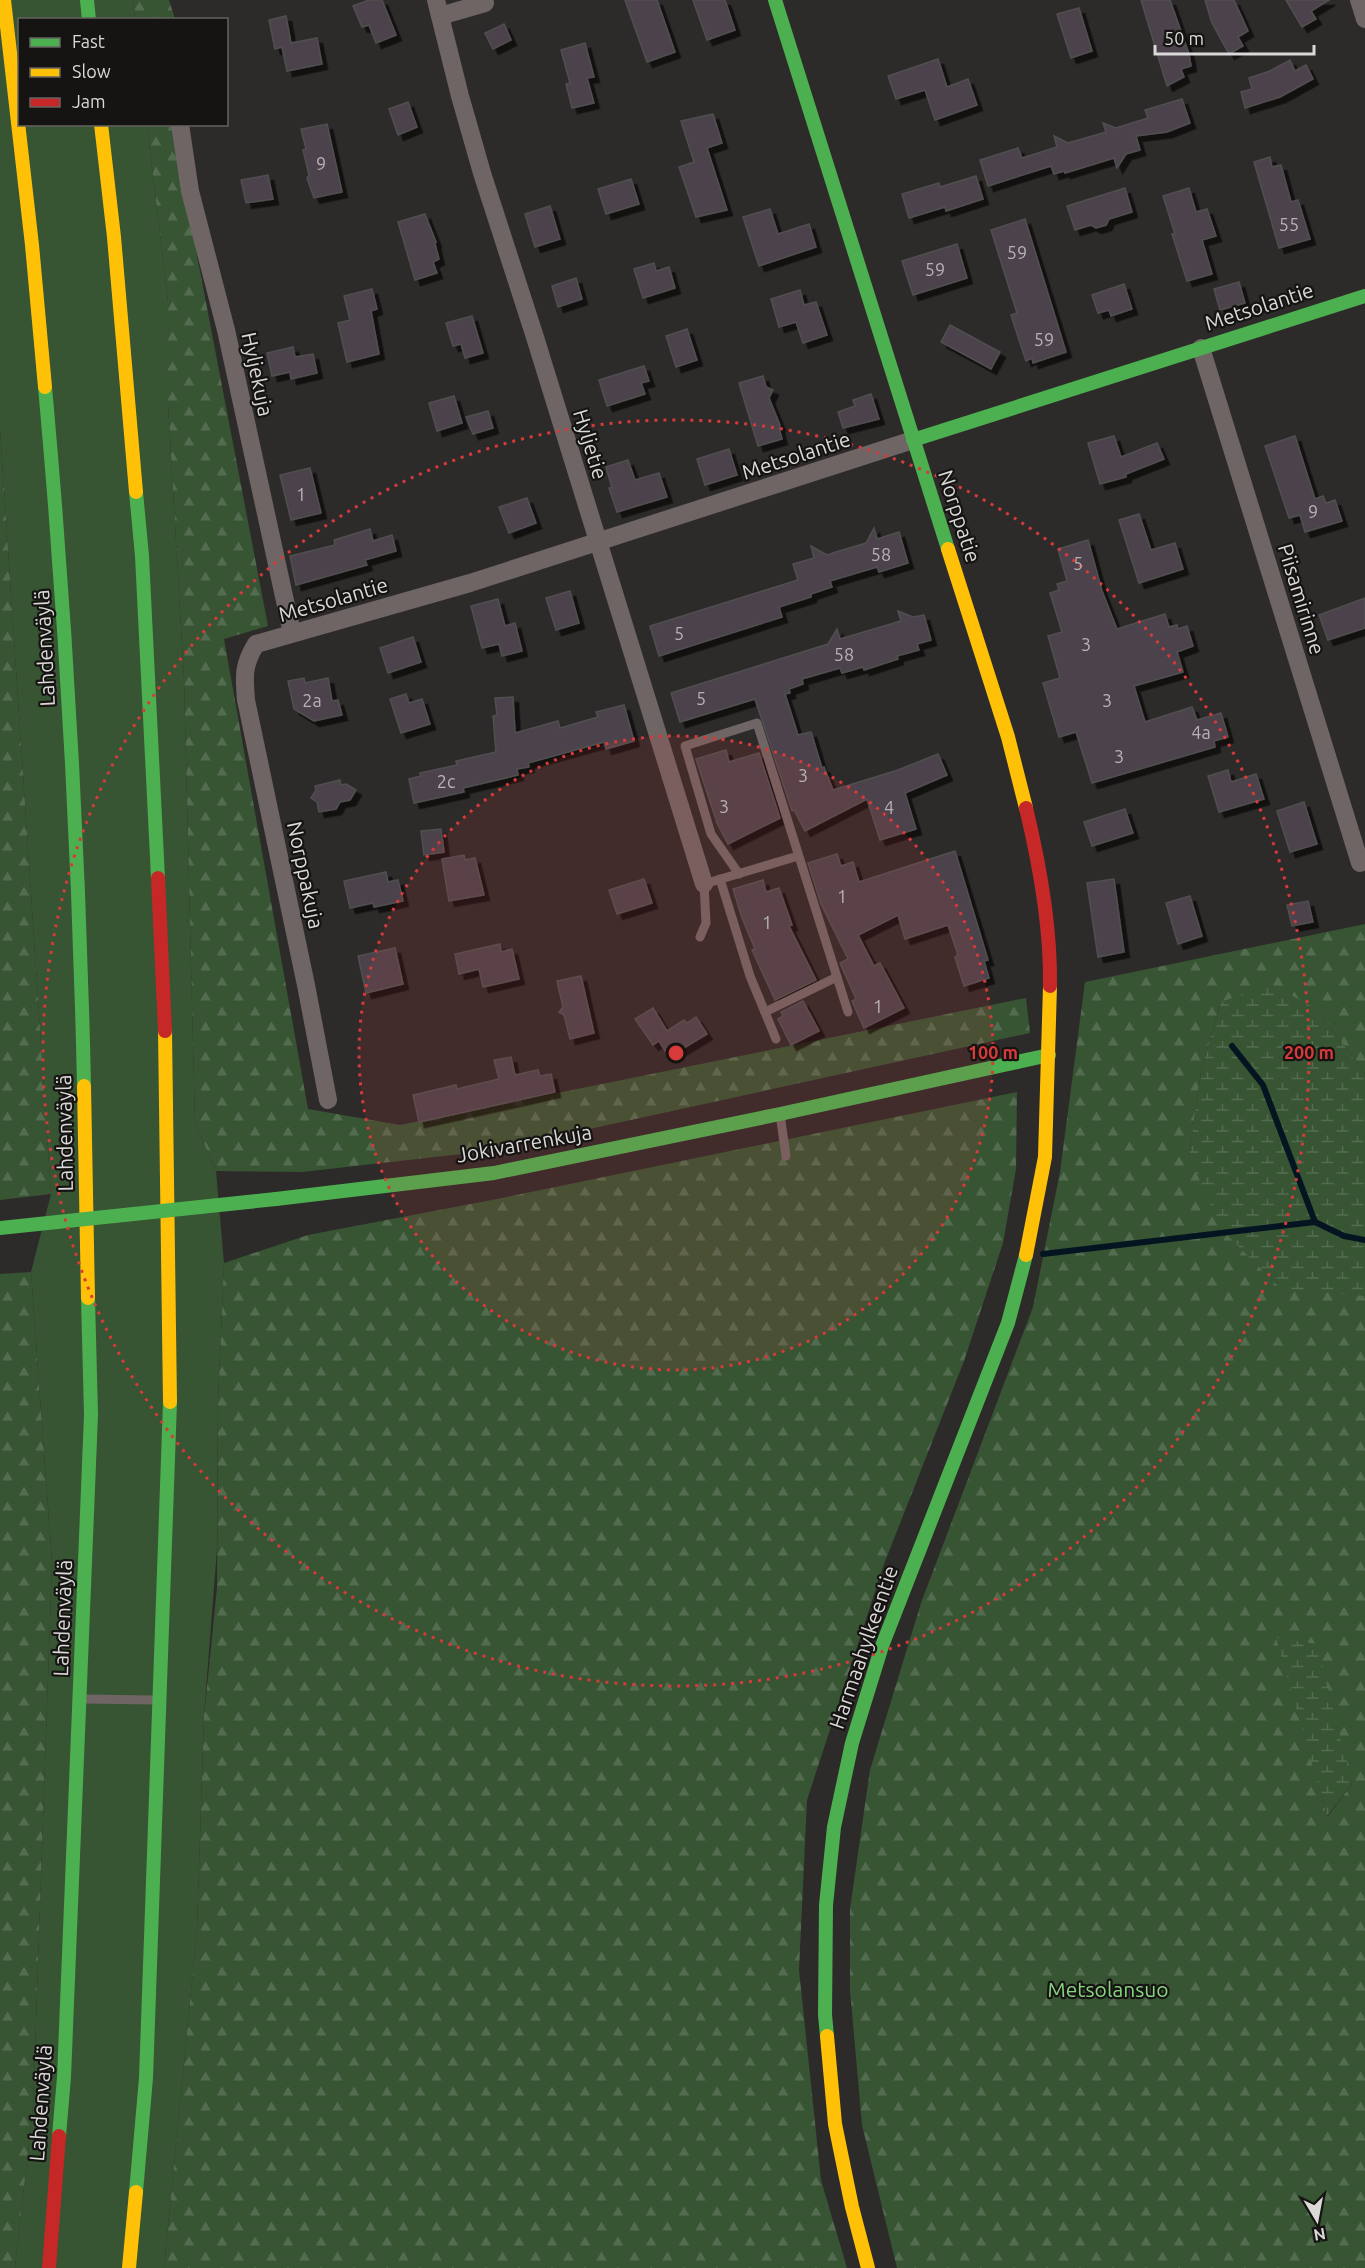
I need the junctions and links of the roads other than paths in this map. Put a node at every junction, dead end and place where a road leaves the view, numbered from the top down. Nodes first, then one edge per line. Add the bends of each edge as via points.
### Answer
1 (4, 0) edge
2 (87, 0) edge
3 (775, 0) edge
4 (1359, 0) edge
5 (485, 3) dead end
6 (438, 8) edge
7 (89, 18) edge
8 (1365, 19) edge
9 (18, 122) edge
10 (18, 126) edge
11 (101, 126) edge
12 (180, 126) edge
13 (1365, 296) edge
14 (1201, 348) junction
15 (913, 440) junction
16 (597, 543) junction
17 (292, 633) junction
18 (246, 659) joint
19 (798, 856) junction
20 (1360, 862) dead end
21 (738, 874) junction
22 (712, 881) junction
23 (700, 937) dead end
24 (837, 977) junction
25 (848, 1011) dead end
26 (765, 1012) junction
27 (776, 1039) dead end
28 (1049, 1055) junction
29 (328, 1100) dead end
30 (780, 1114) junction
31 (786, 1156) dead end
32 (0, 1228) edge
33 (79, 1699) junction
34 (160, 1700) junction
35 (49, 2268) edge
36 (129, 2268) edge
37 (868, 2268) edge

1 - 9 main road, Lahdenväylä
2 - 7 main road
3 - 15 main road, Norppatie
4 - 8 street
5 - 6 street, Hyljetie
6 - 16 street, Hyljetie via 482,173
10 - 33 main road, Lahdenväylä via 61,565 82,997 91,1415
11 - 34 main road via 142,556 164,993 170,1413
12 - 17 street, Hyljekuja via 190,191 226,330
13 - 14 main road, Metsolantie
14 - 15 main road, Metsolantie
14 - 20 street, Piisamirinne
15 - 16 street, Metsolantie
15 - 28 main road, Norppatie via 1028,810 1047,922
16 - 17 street, Metsolantie
16 - 22 street, Hyljetie
17 - 18 street, Metsolantie via 256,644
18 - 29 street, Norppakuja via 246,700
19 - 21 lane
19 - 21 lane via 757,723 685,746 711,834
19 - 24 lane
21 - 22 lane
22 - 23 lane
22 - 26 lane
24 - 25 lane
24 - 26 lane
26 - 27 lane
28 - 30 main road, Jokivarrenkuja
28 - 37 main road, Harmaahylkeentie via 1045,1156 1008,1323 882,1646 852,1743 834,1827 826,1905 825,2014 835,2124
30 - 31 lane
30 - 32 main road, Jokivarrenkuja, bridge via 494,1173
33 - 34 lane
33 - 35 main road, Lahdenväylä via 64,2077
34 - 36 main road via 146,2078

